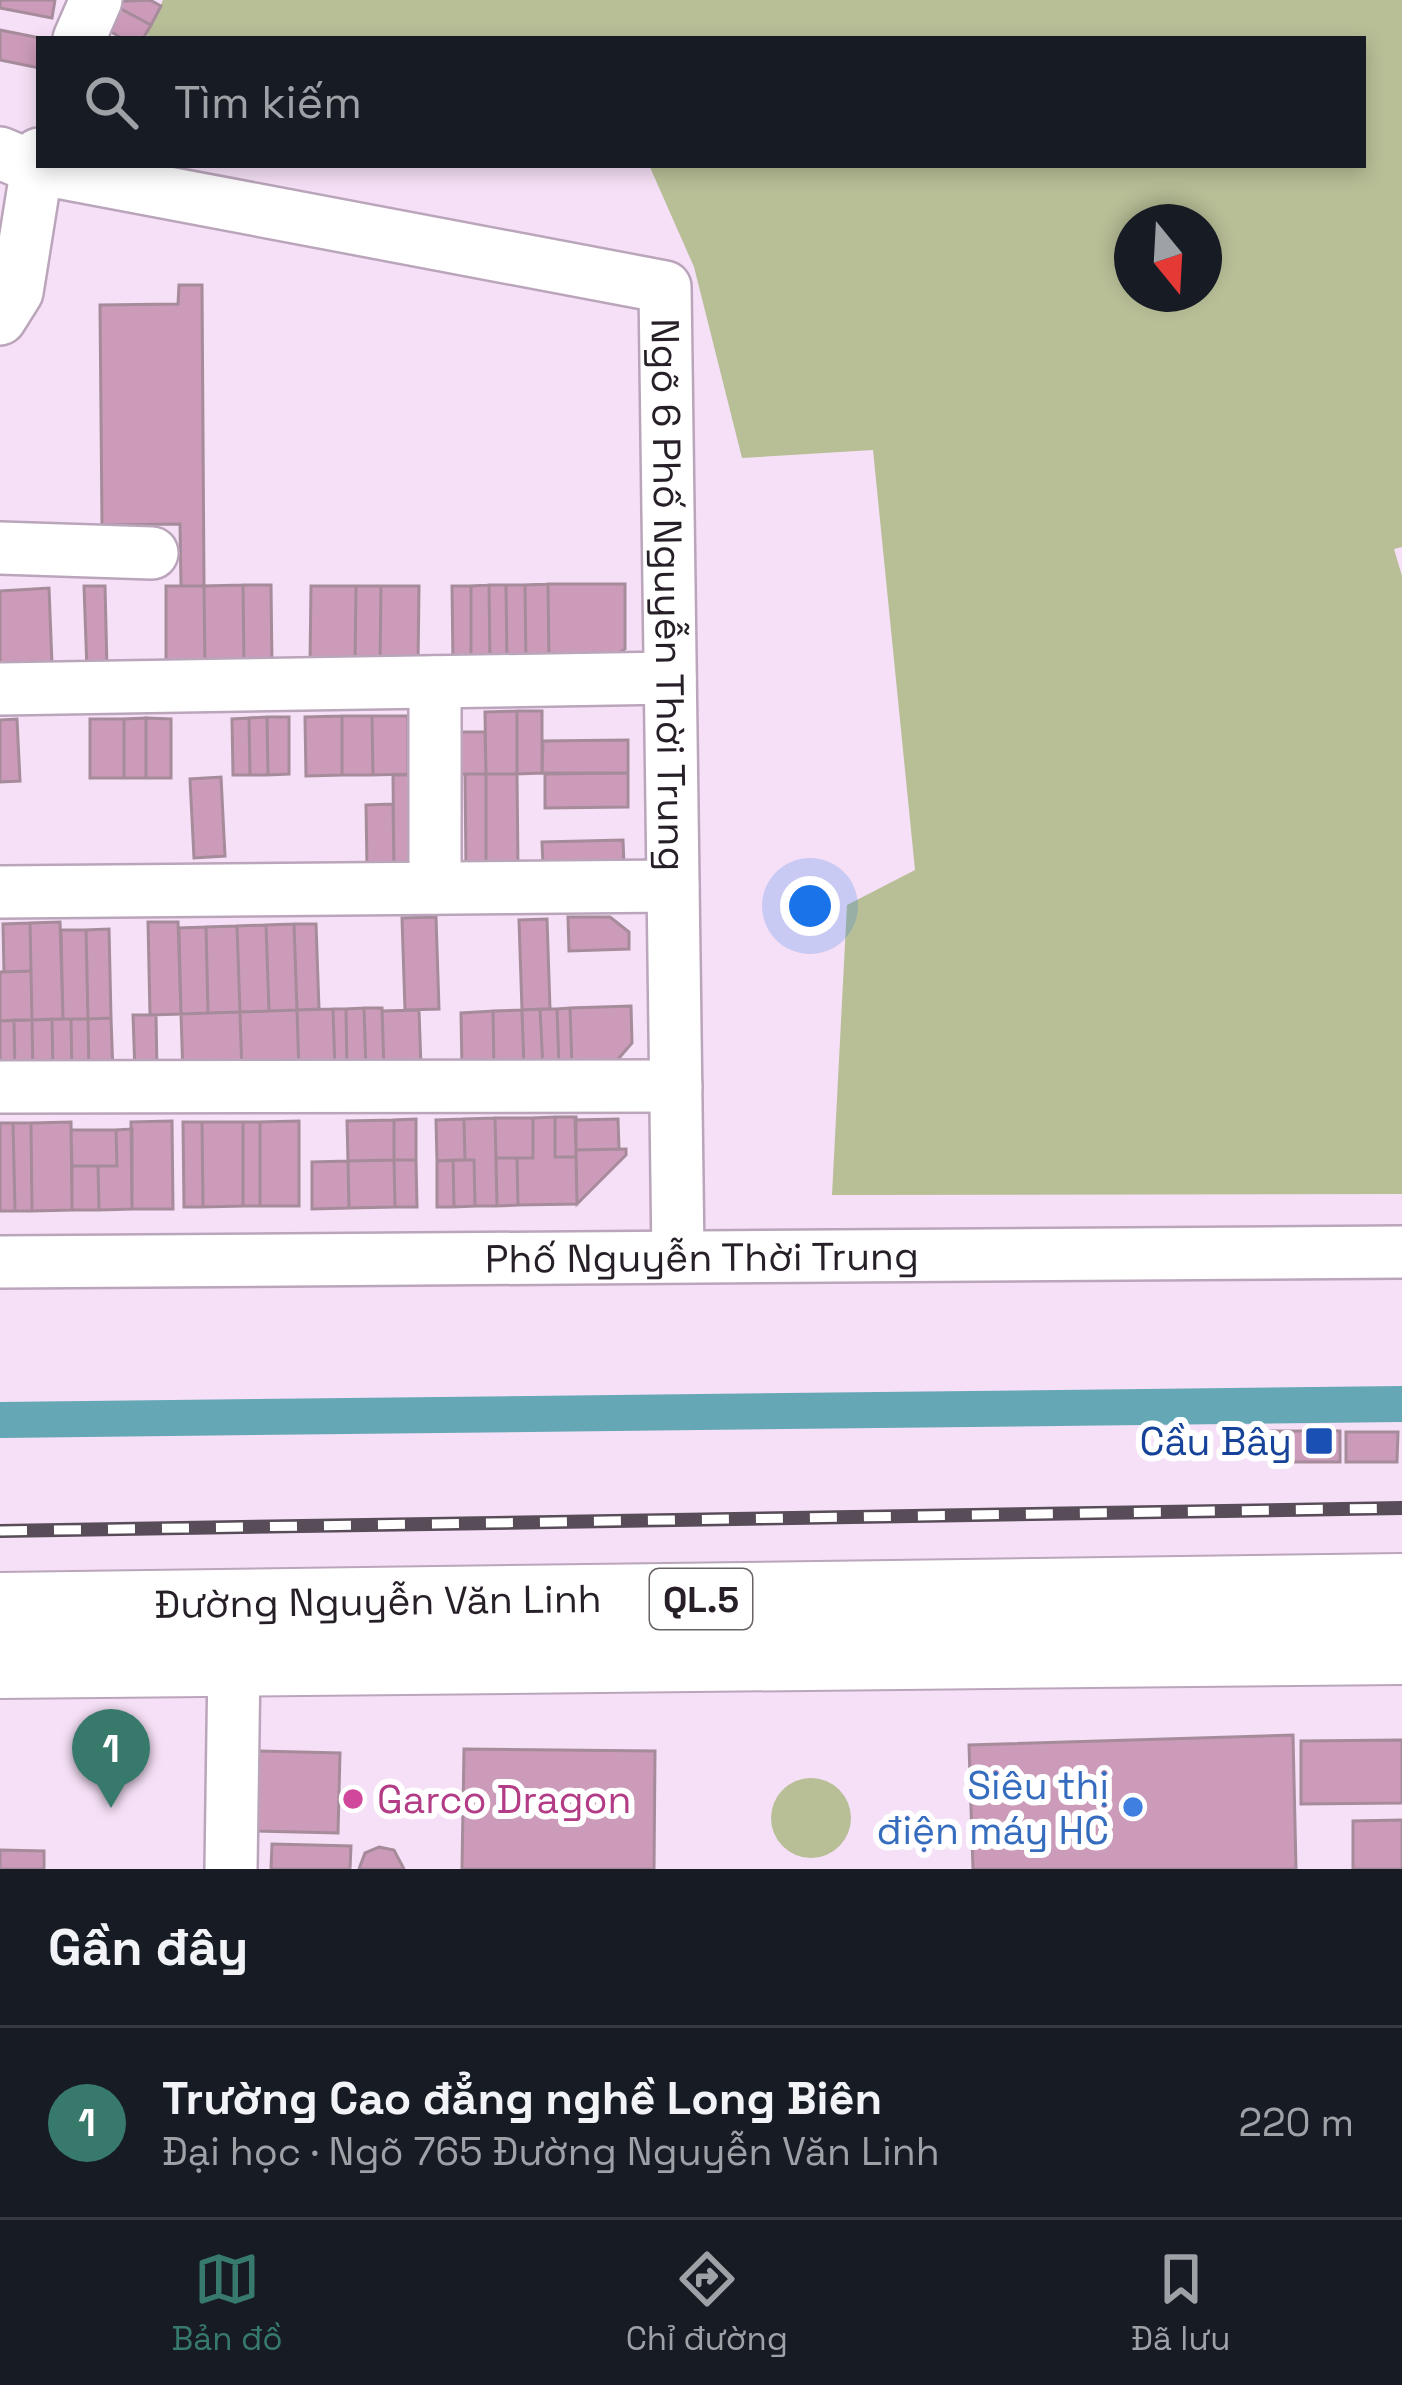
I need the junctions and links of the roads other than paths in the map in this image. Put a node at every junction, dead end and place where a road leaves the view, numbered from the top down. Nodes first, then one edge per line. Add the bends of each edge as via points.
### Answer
1 (96, 0) edge
2 (80, 36) edge
3 (25, 158) edge
4 (75, 168) edge
5 (0, 319) edge
6 (0, 548) edge
7 (152, 553) dead end
8 (670, 678) junction
9 (435, 682) junction
10 (0, 689) edge
11 (674, 886) junction
12 (434, 888) junction
13 (0, 892) edge
14 (676, 1086) junction
15 (0, 1087) edge
16 (1402, 1252) edge
17 (678, 1256) junction
18 (0, 1262) edge
19 (1402, 1587) edge
20 (0, 1606) edge
21 (683, 1629) junction
22 (1402, 1651) edge
23 (234, 1662) junction
24 (0, 1665) edge
25 (231, 1869) edge

1 - 2 street
3 - 5 street via 17,292
4 - 8 street, Ngõ 6 Phố Nguyễn Thời Trung via 665,287
6 - 7 street
8 - 9 street
8 - 11 street, Ngõ 6 Phố Nguyễn Thời Trung
9 - 10 street
9 - 12 street
11 - 12 street
11 - 14 street, Ngõ 6 Phố Nguyễn Thời Trung
12 - 13 street
14 - 15 street
14 - 17 street, Ngõ 6 Phố Nguyễn Thời Trung
16 - 17 street, Phố Nguyễn Thời Trung
17 - 18 street, Phố Nguyễn Thời Trung
19 - 21 highway, Đường Nguyễn Văn Linh / QL.5
20 - 21 highway, Đường Nguyễn Văn Linh / QL.5
21 - 22 highway, Đường Nguyễn Văn Linh / QL.5
21 - 23 highway, Đường Nguyễn Văn Linh / QL.5
23 - 24 highway, Đường Nguyễn Văn Linh / QL.5
23 - 25 street

